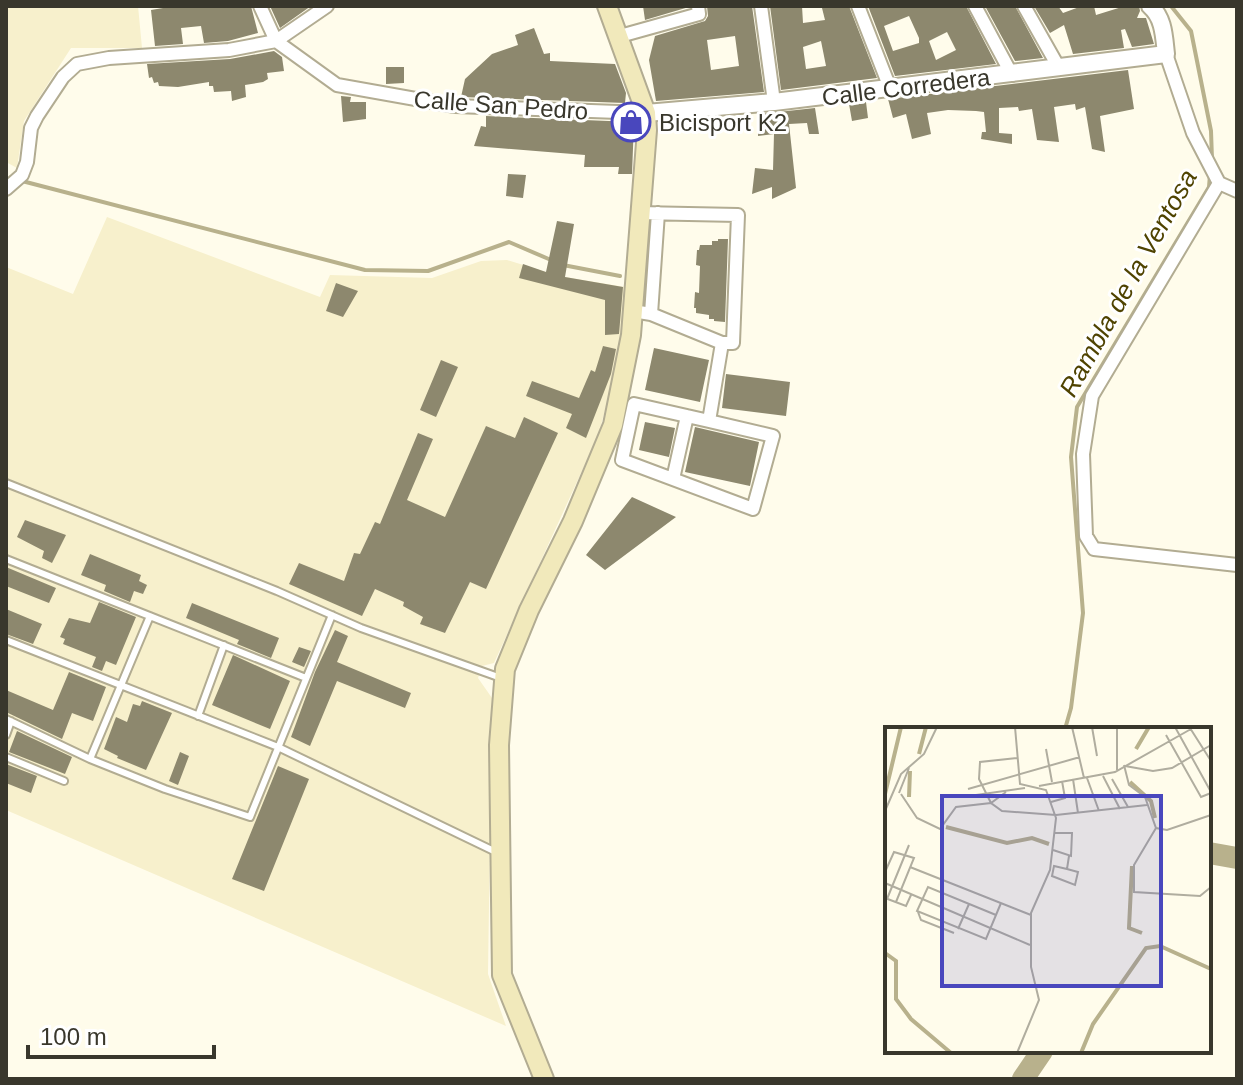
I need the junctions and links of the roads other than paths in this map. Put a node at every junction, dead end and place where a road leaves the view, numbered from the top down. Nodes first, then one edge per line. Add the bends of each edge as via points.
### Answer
1 (260, 6) edge
2 (327, 6) edge
3 (607, 6) edge
4 (698, 6) edge
5 (761, 6) edge
6 (858, 6) edge
7 (975, 6) edge
8 (1024, 6) edge
9 (1150, 6) edge
10 (620, 36) junction
11 (276, 41) junction
12 (1166, 54) junction
13 (1059, 68) junction
14 (1012, 75) junction
15 (890, 88) junction
16 (774, 102) junction
17 (646, 113) junction
18 (1219, 183) junction
19 (6, 189) edge
20 (1237, 191) edge
21 (649, 213) junction
22 (642, 312) junction
23 (728, 343) junction
24 (687, 416) junction
25 (709, 421) junction
26 (673, 479) junction
27 (6, 483) edge
28 (6, 559) edge
29 (1237, 565) edge
30 (332, 615) junction
31 (150, 616) junction
32 (6, 640) edge
33 (224, 645) junction
34 (306, 678) junction
35 (504, 679) junction
36 (120, 685) junction
37 (198, 716) junction
38 (9, 720) edge
39 (6, 735) edge
40 (278, 747) junction
41 (6, 757) edge
42 (90, 759) junction
43 (64, 781) dead end
44 (500, 854) junction
45 (544, 1079) edge

1 - 11 street
2 - 11 street
3 - 10 main road
4 - 10 street via 699,14
5 - 16 street
6 - 15 street
7 - 14 street
8 - 13 street
9 - 12 street via 1162,25
10 - 17 main road
11 - 17 street, Calle San Pedro via 337,85 455,106
11 - 19 street via 77,64 37,116 22,175
12 - 13 street, Calle Corredera
12 - 18 street via 1193,133
13 - 14 street, Calle Corredera
14 - 15 street, Calle Corredera
15 - 16 street, Calle Corredera
16 - 17 street, Calle Corredera
17 - 21 main road
18 - 20 street
18 - 29 street via 1092,396 1083,454 1086,536 1094,549
21 - 22 main road
21 - 23 street via 738,215
22 - 23 street
22 - 35 main road via 631,335 613,425 529,610
23 - 25 street
24 - 25 street
24 - 26 street
24 - 26 street via 634,404 622,460
25 - 26 street via 773,436 753,509
27 - 30 lane
28 - 31 lane
30 - 34 lane
30 - 35 lane
31 - 33 lane
31 - 36 lane
32 - 36 lane
33 - 34 lane
33 - 37 lane
34 - 40 lane
35 - 44 main road
36 - 37 lane
36 - 42 lane
37 - 40 lane
38 - 39 lane
38 - 42 lane
40 - 42 lane via 250,817
40 - 44 lane
41 - 43 lane
44 - 45 main road via 502,975

